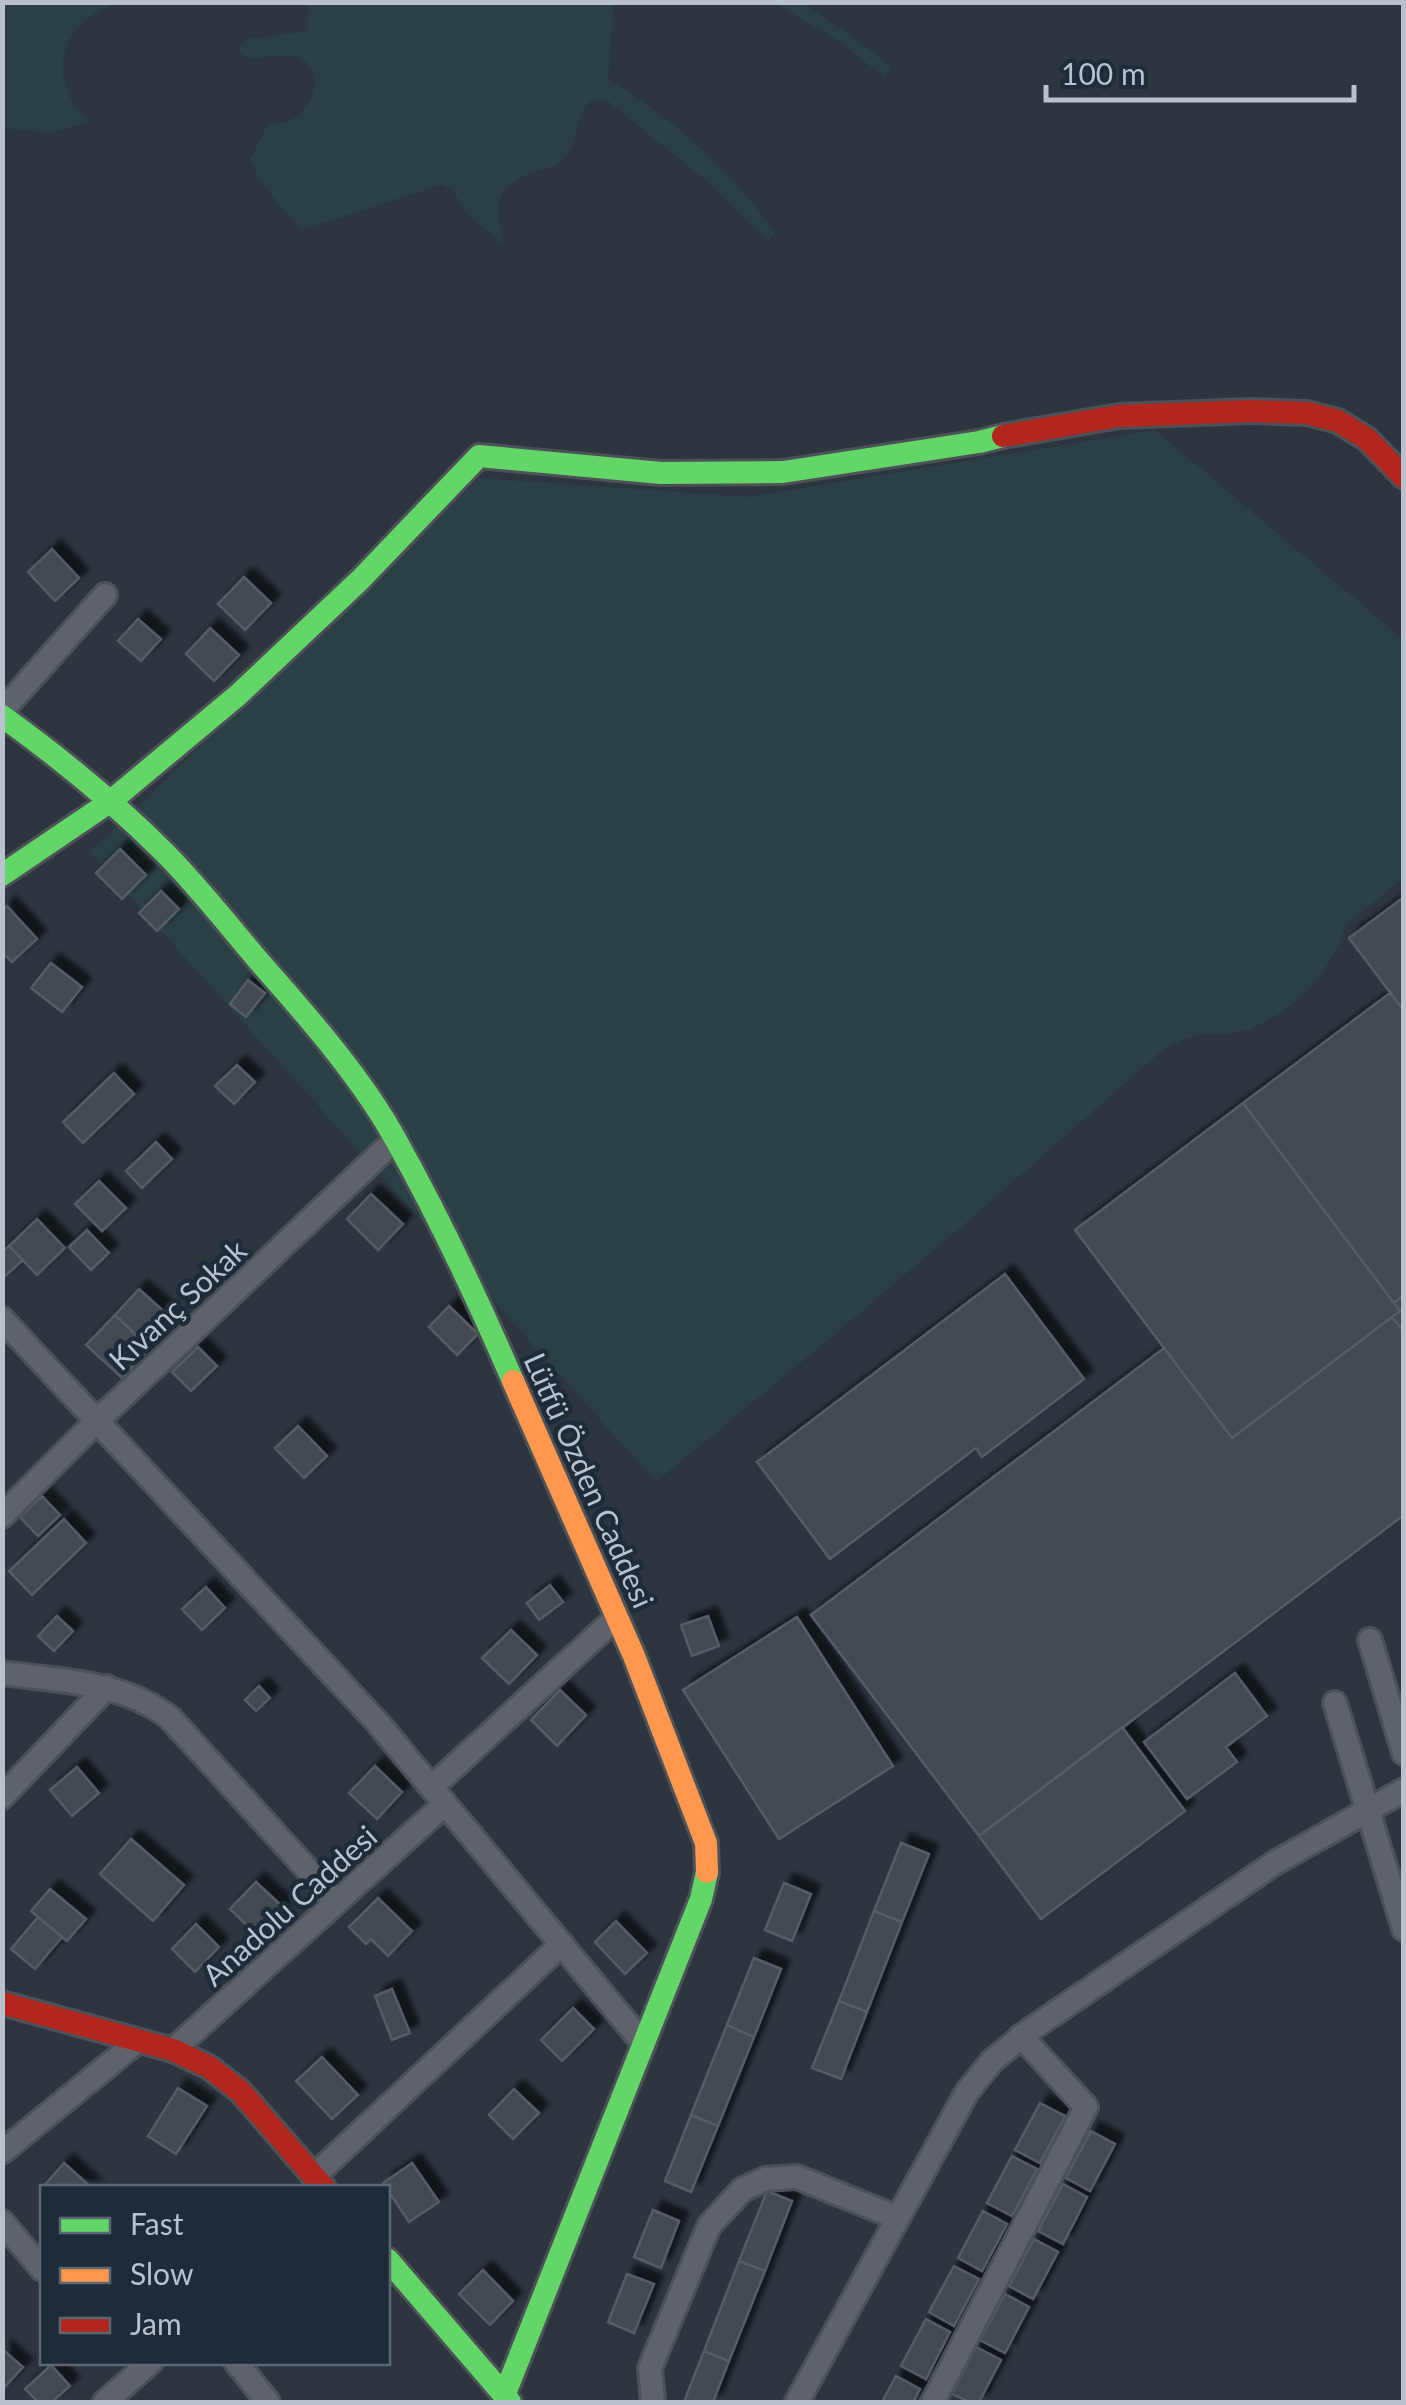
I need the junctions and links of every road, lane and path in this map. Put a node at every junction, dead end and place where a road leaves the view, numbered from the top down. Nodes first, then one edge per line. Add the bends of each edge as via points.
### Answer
1 (1404, 477) edge
2 (105, 595) dead end
3 (2, 713) edge
4 (111, 801) junction
5 (2, 875) edge
6 (396, 1140) junction
7 (2, 1319) edge
8 (98, 1420) junction
9 (2, 1516) edge
10 (617, 1617) junction
11 (1370, 1640) dead end
12 (2, 1672) edge
13 (106, 1687) junction
14 (1335, 1703) dead end
15 (1404, 1753) edge
16 (1404, 1790) edge
17 (438, 1796) junction
18 (2, 1798) edge
19 (1368, 1811) junction
20 (337, 1902) junction
21 (1404, 1929) edge
22 (562, 1944) junction
23 (2, 2003) edge
24 (1021, 2036) junction
25 (138, 2041) junction
26 (644, 2044) junction
27 (172, 2050) junction
28 (2, 2152) edge
29 (319, 2182) edge
30 (898, 2218) junction
31 (2, 2222) edge
32 (390, 2262) edge
33 (40, 2267) edge
34 (238, 2365) edge
35 (136, 2367) edge
36 (507, 2399) edge
37 (105, 2402) edge
38 (268, 2402) edge
39 (653, 2402) edge
40 (798, 2402) edge
41 (934, 2402) edge

1 - 4 street via 1367,439 1338,421 1251,411 1119,416 783,472 661,473 478,456 299,639
2 - 3 street
3 - 4 street, Lütfü Özden Caddesi
4 - 5 street
4 - 6 street, Lütfü Özden Caddesi via 246,944
6 - 8 street, Kıvanç Sokak
6 - 10 street, Lütfü Özden Caddesi via 486,1318
7 - 8 street
8 - 9 street, Kıvanç Sokak
8 - 17 street via 378,1722
10 - 17 street, Anadolu Caddesi
10 - 26 street, Lütfü Özden Caddesi via 707,1856 701,1900
11 - 15 street
12 - 13 street
13 - 18 street
13 - 20 street via 170,1718
14 - 19 street
16 - 19 street
17 - 20 street, Anadolu Caddesi
17 - 22 street
19 - 21 street
19 - 24 street via 1274,1864
20 - 27 street, Anadolu Caddesi
22 - 26 street
22 - 29 street
23 - 25 street
24 - 30 street via 967,2092
24 - 41 street via 1086,2107
25 - 27 street
25 - 28 street
26 - 36 street, Lütfü Özden Caddesi
27 - 29 street via 226,2078
30 - 39 street via 797,2176 742,2190 709,2226 650,2368
30 - 40 street
31 - 33 street
32 - 36 street
34 - 38 street
35 - 37 street

